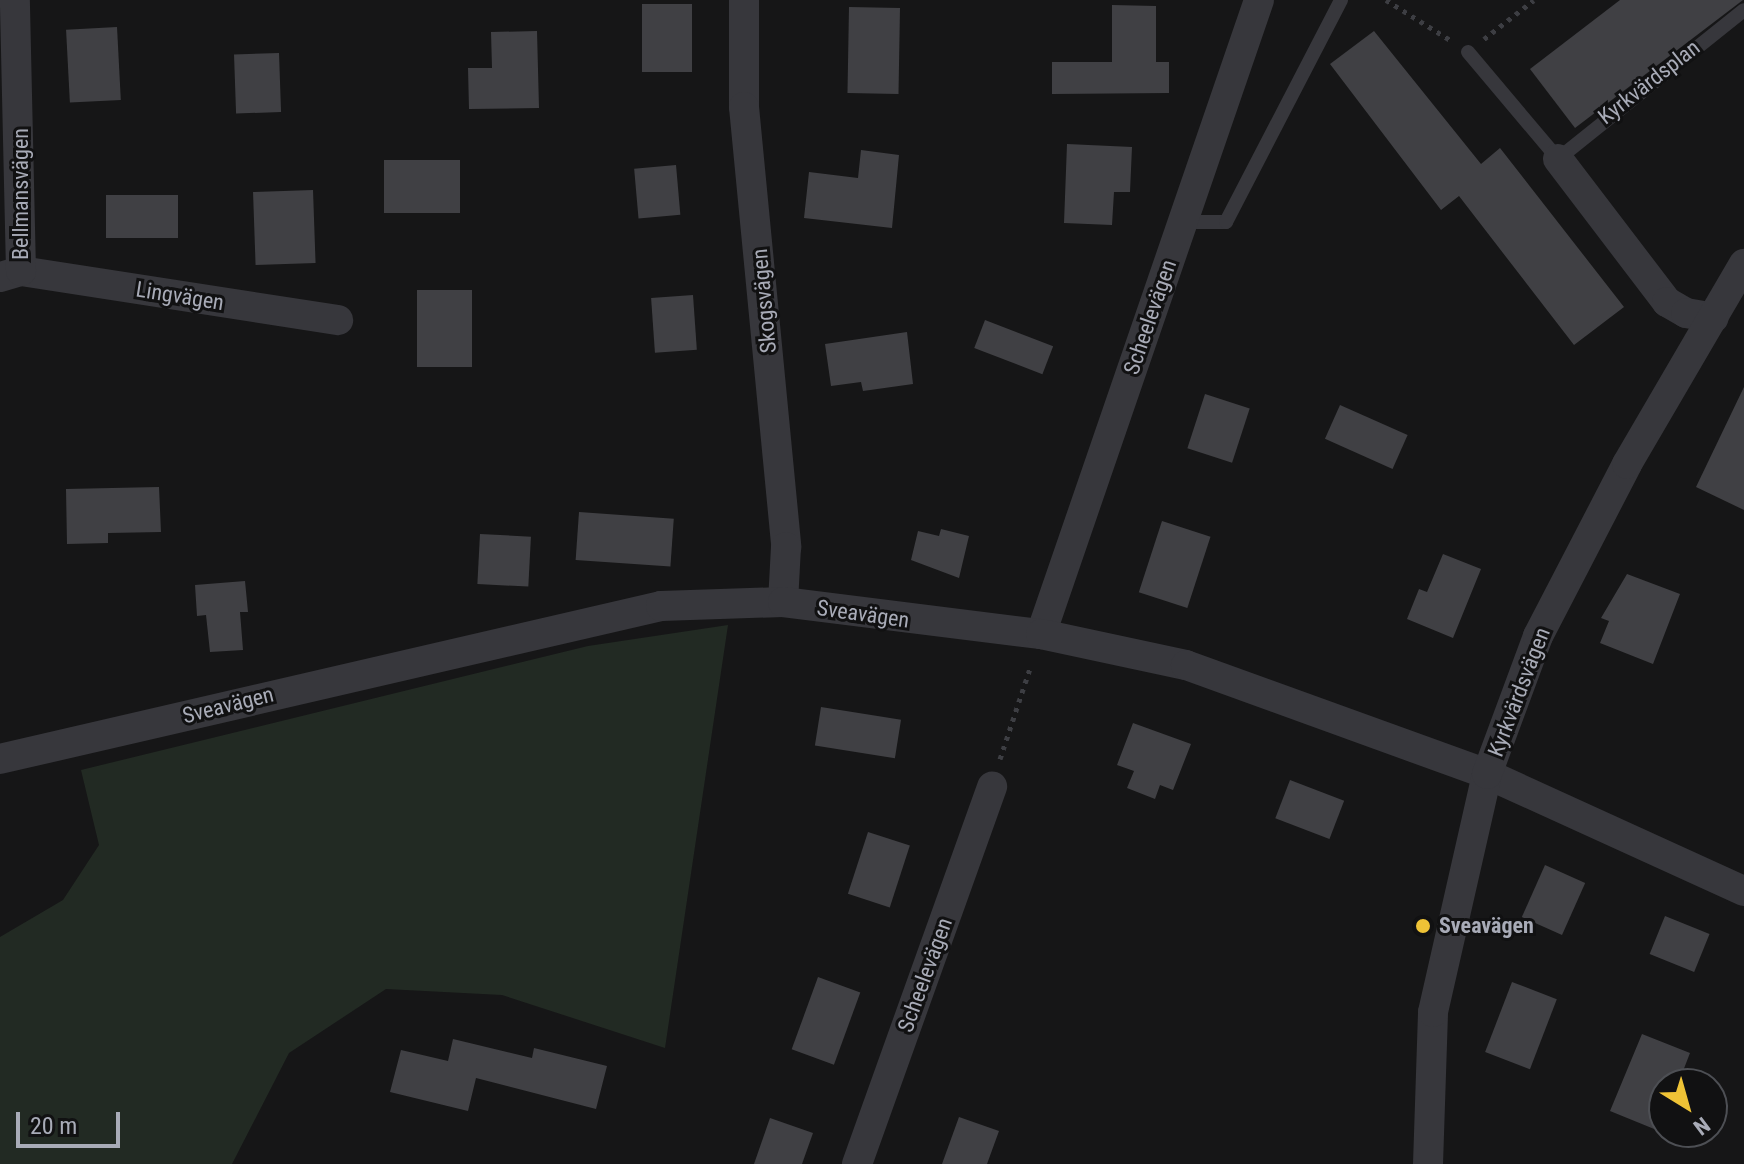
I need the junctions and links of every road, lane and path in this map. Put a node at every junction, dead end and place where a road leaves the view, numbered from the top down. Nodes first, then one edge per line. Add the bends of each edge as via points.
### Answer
1 (15, 0) edge
2 (744, 0) edge
3 (1259, 0) edge
4 (1341, 0) edge
5 (1386, 0) edge
6 (1534, 0) edge
7 (1744, 10) edge
8 (1468, 52) junction
9 (10, 116) edge
10 (1558, 159) junction
11 (1183, 222) junction
12 (1744, 264) edge
13 (10, 274) edge
14 (1714, 318) junction
15 (338, 320) dead end
16 (783, 602) junction
17 (1041, 634) junction
18 (0, 759) edge
19 (1487, 774) junction
20 (992, 786) joint
21 (1744, 891) edge
22 (857, 1164) edge
23 (1428, 1164) edge

1 - 9 street, Bellmansvägen
2 - 16 street, Skogsvägen via 744,107 786,547
3 - 11 street, Scheelevägen
4 - 11 lane via 1226,222
5 - 8 path
6 - 8 path
7 - 10 lane, Kyrkvärdsplan
8 - 10 lane
9 - 13 street, Bellmansvägen
10 - 14 street via 1667,302 1686,313
11 - 17 street, Scheelevägen
12 - 14 street, Kyrkvärdsvägen
13 - 15 street, Lingvägen
14 - 19 street, Kyrkvärdsvägen via 1627,464 1538,636
16 - 17 street, Sveavägen
16 - 18 street, Sveavägen via 661,606
17 - 19 street, Sveavägen via 1186,665
17 - 20 path
19 - 21 street, Sveavägen
19 - 23 street, Kyrkvärdsvägen via 1433,1012
20 - 22 street, Scheelevägen

